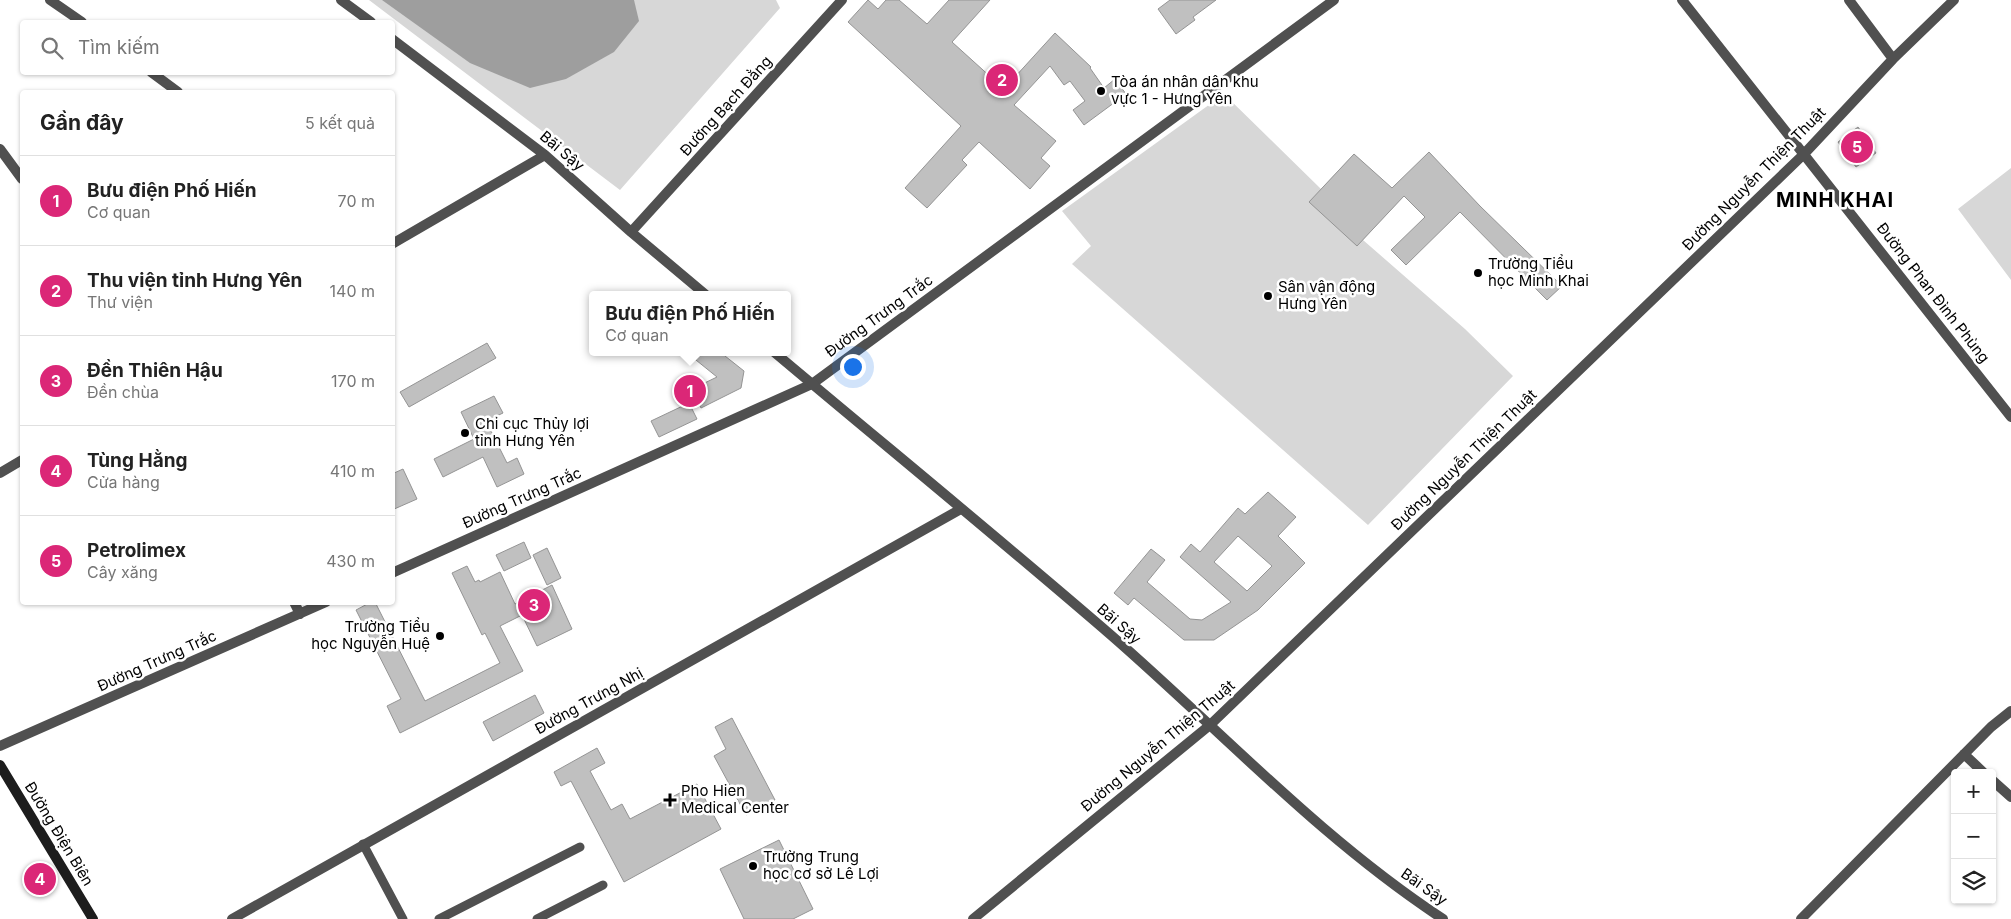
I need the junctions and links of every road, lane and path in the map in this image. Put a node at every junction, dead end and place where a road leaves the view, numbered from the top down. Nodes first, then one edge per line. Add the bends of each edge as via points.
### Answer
1 (50, 0) edge
2 (342, 0) edge
3 (842, 0) edge
4 (1334, 0) edge
5 (1682, 0) edge
6 (1849, 0) edge
7 (1954, 0) edge
8 (79, 20) edge
9 (368, 20) edge
10 (395, 41) edge
11 (1893, 59) junction
12 (155, 75) edge
13 (175, 90) edge
14 (0, 149) edge
15 (1804, 154) junction
16 (545, 155) junction
17 (20, 176) edge
18 (631, 232) junction
19 (395, 242) edge
20 (701, 291) edge
21 (779, 356) edge
22 (812, 384) junction
23 (2011, 417) edge
24 (20, 461) edge
25 (0, 473) edge
26 (961, 509) junction
27 (395, 572) edge
28 (296, 605) edge
29 (320, 605) edge
30 (300, 614) junction
31 (2011, 711) edge
32 (1210, 725) junction
33 (0, 746) edge
34 (1964, 754) junction
35 (0, 765) edge
36 (1980, 769) edge
37 (1996, 784) edge
38 (2011, 797) edge
39 (364, 844) junction
40 (580, 847) dead end
41 (603, 885) dead end
42 (93, 919) edge
43 (232, 919) edge
44 (403, 919) edge
45 (439, 919) edge
46 (537, 919) edge
47 (973, 919) edge
48 (1443, 919) edge
49 (1801, 919) edge

1 - 8 street
2 - 9 street
3 - 18 street, Đường Bạch Đằng
4 - 22 street, Đường Trưng Trắc
5 - 15 street, Đường Phan Đình Phùng
6 - 11 street
7 - 11 street, Đường Nguyễn Thiện Thuật
10 - 16 street, Bãi Sậy
11 - 15 street, Đường Nguyễn Thiện Thuật
12 - 13 street
14 - 17 street
15 - 23 street, Đường Phan Đình Phùng
15 - 32 street, Đường Nguyễn Thiện Thuật
16 - 18 street, Bãi Sậy
16 - 19 street
18 - 20 street, Bãi Sậy
21 - 22 street, Bãi Sậy
22 - 26 street, Bãi Sậy
22 - 27 street, Đường Trưng Trắc
24 - 25 street
26 - 32 street, Bãi Sậy via 1112,636
26 - 39 street, Đường Trưng Nhị
28 - 30 street
29 - 30 street, Đường Trưng Trắc
30 - 33 street, Đường Trưng Trắc
31 - 34 street
32 - 47 street, Đường Nguyễn Thiện Thuật
32 - 48 street, Bãi Sậy via 1322,827 1407,895
34 - 36 street
34 - 49 street
35 - 42 main road, Đường Điện Biên
37 - 38 street
39 - 43 street, Đường Trưng Nhị
39 - 44 lane
40 - 45 lane
41 - 46 lane

